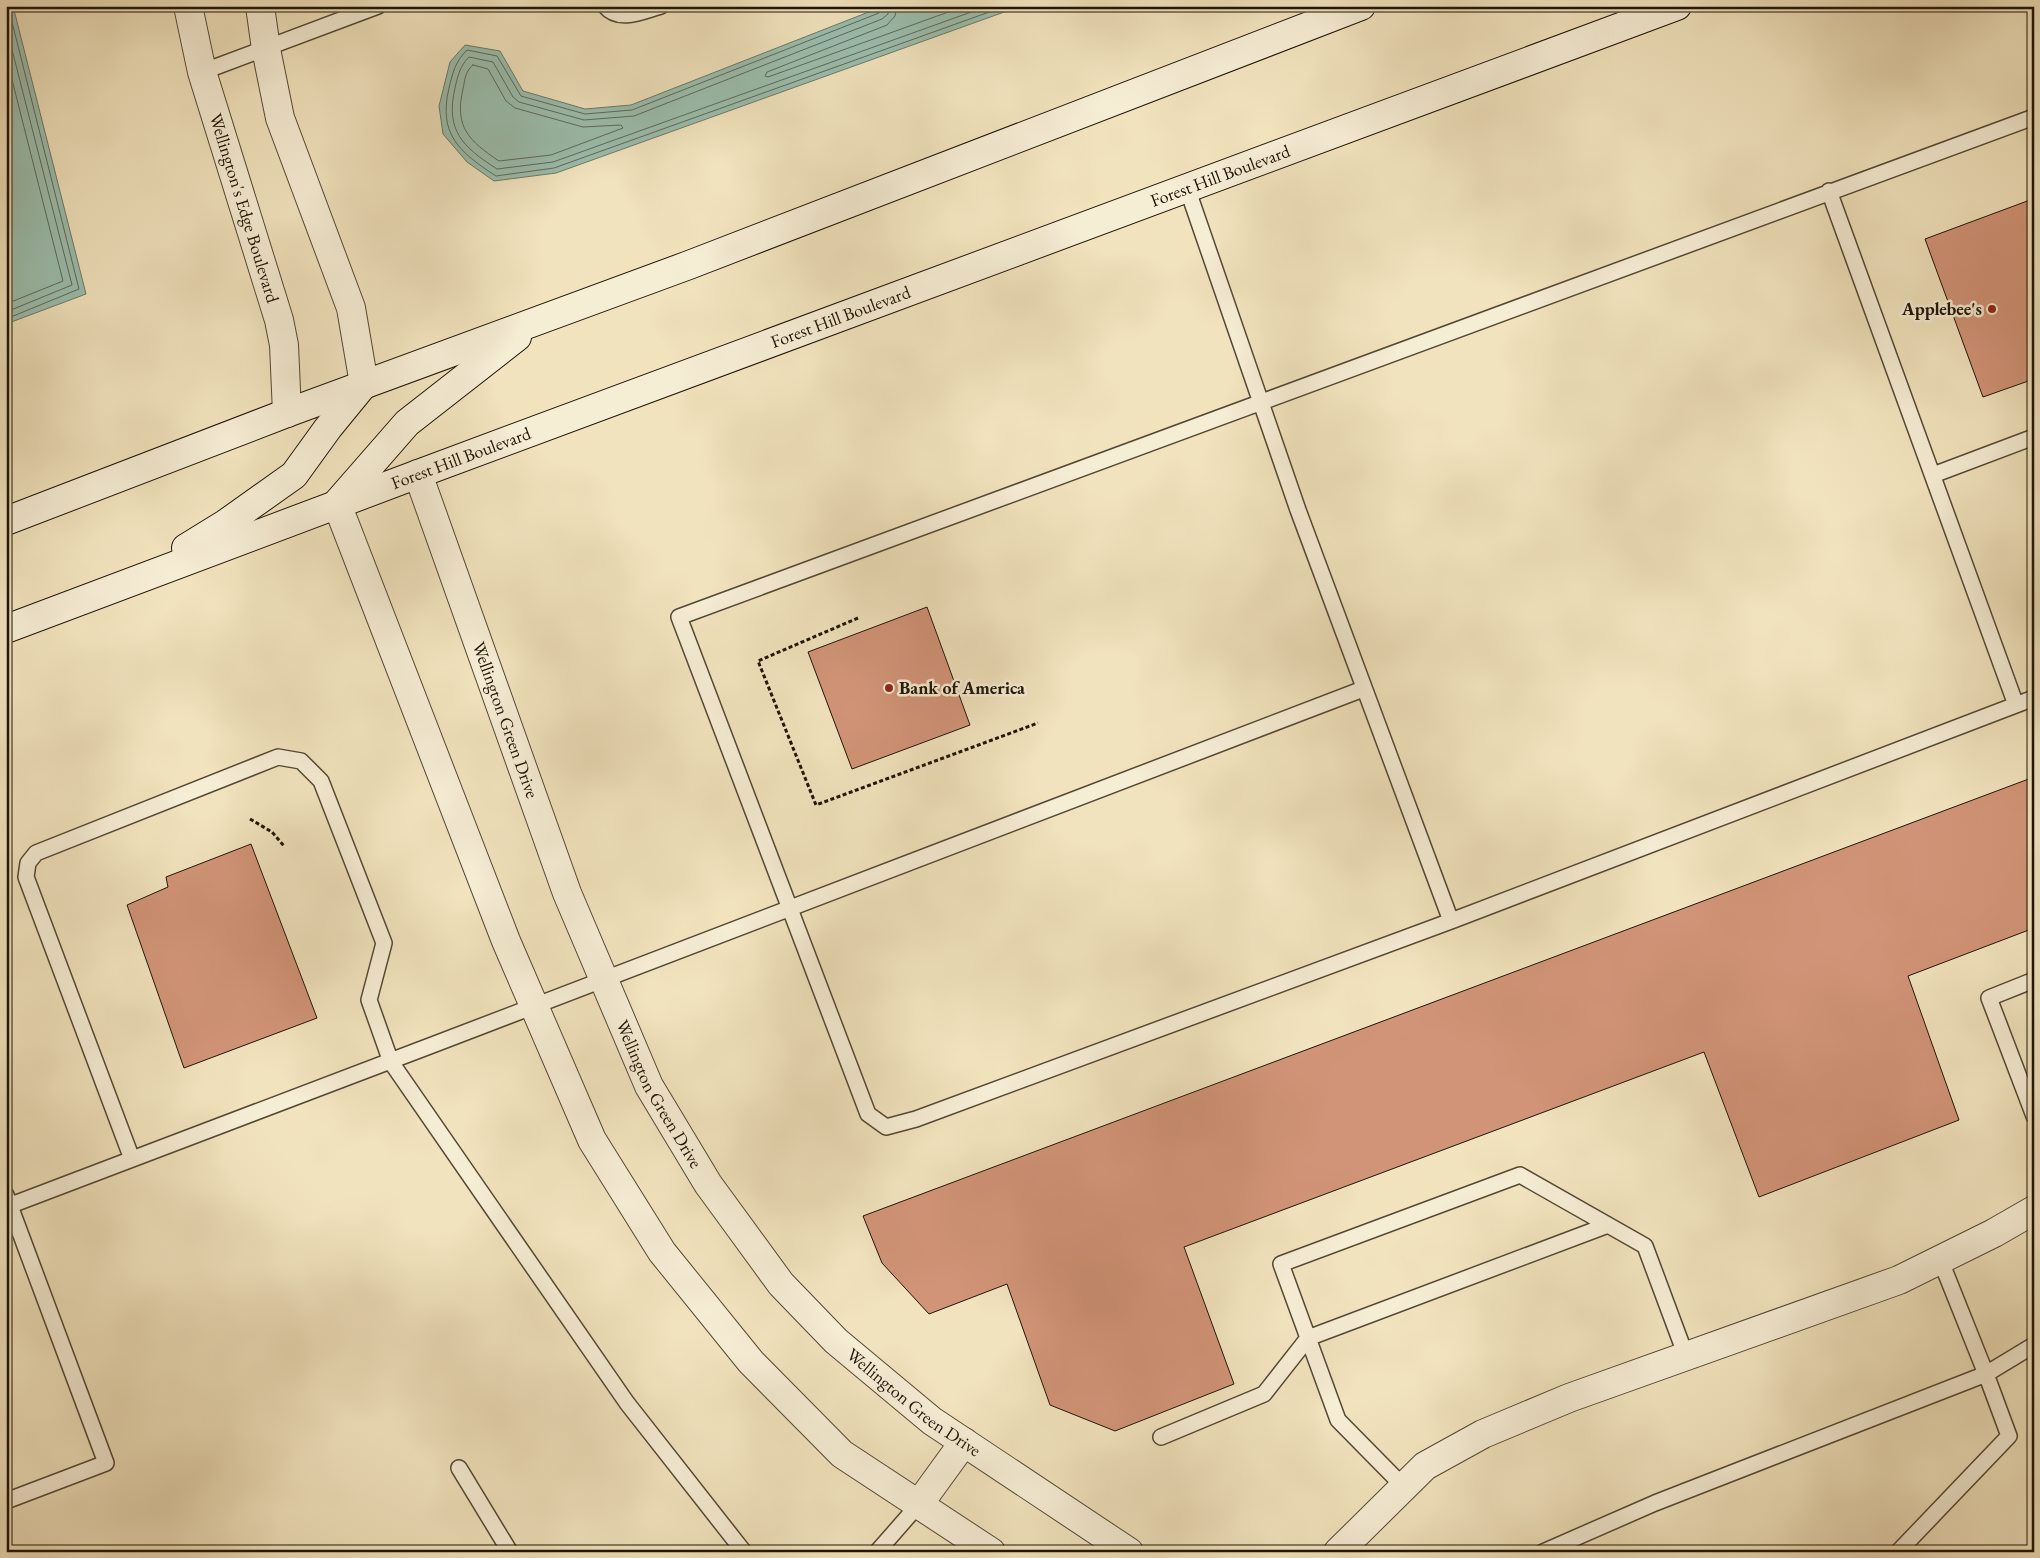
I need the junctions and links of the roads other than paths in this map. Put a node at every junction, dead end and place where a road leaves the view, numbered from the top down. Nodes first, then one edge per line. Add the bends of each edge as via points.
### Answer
1 (188, 6) edge
2 (260, 6) edge
3 (378, 6) edge
4 (605, 6) edge
5 (661, 6) edge
6 (1361, 6) edge
7 (1677, 6) edge
8 (266, 48) junction
9 (202, 72) junction
10 (2034, 116) edge
11 (1187, 188) junction
12 (1829, 191) junction
13 (538, 321) junction
14 (364, 384) junction
15 (1261, 404) junction
16 (287, 413) junction
17 (2034, 437) edge
18 (418, 474) junction
19 (1933, 475) junction
20 (337, 504) junction
21 (6, 521) edge
22 (129, 582) junction
23 (6, 629) edge
24 (1363, 689) junction
25 (2034, 698) edge
26 (2016, 705) junction
27 (790, 907) junction
28 (1451, 921) junction
29 (603, 980) junction
30 (2034, 980) edge
31 (534, 1008) junction
32 (391, 1062) junction
33 (2034, 1116) edge
34 (132, 1159) junction
35 (8, 1203) edge
36 (2034, 1210) edge
37 (1608, 1225) junction
38 (1940, 1260) junction
39 (1308, 1338) junction
40 (2034, 1345) edge
41 (1686, 1356) junction
42 (1986, 1374) junction
43 (1161, 1437) dead end
44 (964, 1442) junction
45 (459, 1468) dead end
46 (1404, 1487) junction
47 (6, 1501) edge
48 (919, 1504) junction
49 (510, 1552) edge
50 (744, 1552) edge
51 (877, 1552) edge
52 (992, 1552) edge
53 (1129, 1552) edge
54 (1338, 1552) edge
55 (1543, 1552) edge
56 (1898, 1552) edge

1 - 9 street, Wellington's Edge Boulevard
2 - 8 street
3 - 8 lane
4 - 5 lane via 610,13 620,16
6 - 13 street
7 - 11 street, Forest Hill Boulevard
8 - 9 lane
8 - 14 street via 280,118 351,308
9 - 16 street, Wellington's Edge Boulevard via 280,320
10 - 12 lane
11 - 15 lane
11 - 18 street, Forest Hill Boulevard
12 - 15 lane
12 - 19 lane
13 - 14 street
13 - 20 street via 406,423
14 - 16 street
14 - 22 street via 294,475 225,524
15 - 24 lane
15 - 27 lane via 679,617
16 - 21 street
17 - 19 lane
18 - 20 street, Forest Hill Boulevard
18 - 29 street, Wellington Green Drive via 567,893
19 - 26 lane
20 - 22 street, Forest Hill Boulevard
20 - 31 street
22 - 23 street, Forest Hill Boulevard
24 - 27 lane
24 - 28 lane
25 - 26 lane
26 - 28 lane
27 - 28 lane via 868,1114 886,1127 916,1119
27 - 29 lane
29 - 31 lane
29 - 44 street, Wellington Green Drive via 649,1086 708,1184 781,1284 836,1341 932,1421
30 - 33 lane via 1989,998
31 - 32 lane
31 - 48 street via 592,1140 662,1252 751,1362 842,1454
32 - 34 lane
32 - 34 lane via 370,1000 384,942 321,781 301,761 278,757 36,853 28,862 26,877
32 - 50 lane via 628,1403
34 - 35 lane
35 - 47 lane via 106,1463
36 - 38 street
37 - 39 lane
37 - 39 lane via 1520,1175 1281,1264
37 - 41 lane via 1645,1246
38 - 41 street via 1899,1280
38 - 42 lane
39 - 43 lane via 1264,1394
39 - 46 lane via 1338,1420
40 - 42 lane
41 - 46 street via 1568,1398 1483,1434 1425,1466
42 - 55 lane via 1655,1503
42 - 56 lane via 2009,1436
44 - 48 street
44 - 53 street, Wellington Green Drive
45 - 49 lane
46 - 54 street
48 - 51 lane
48 - 52 street

